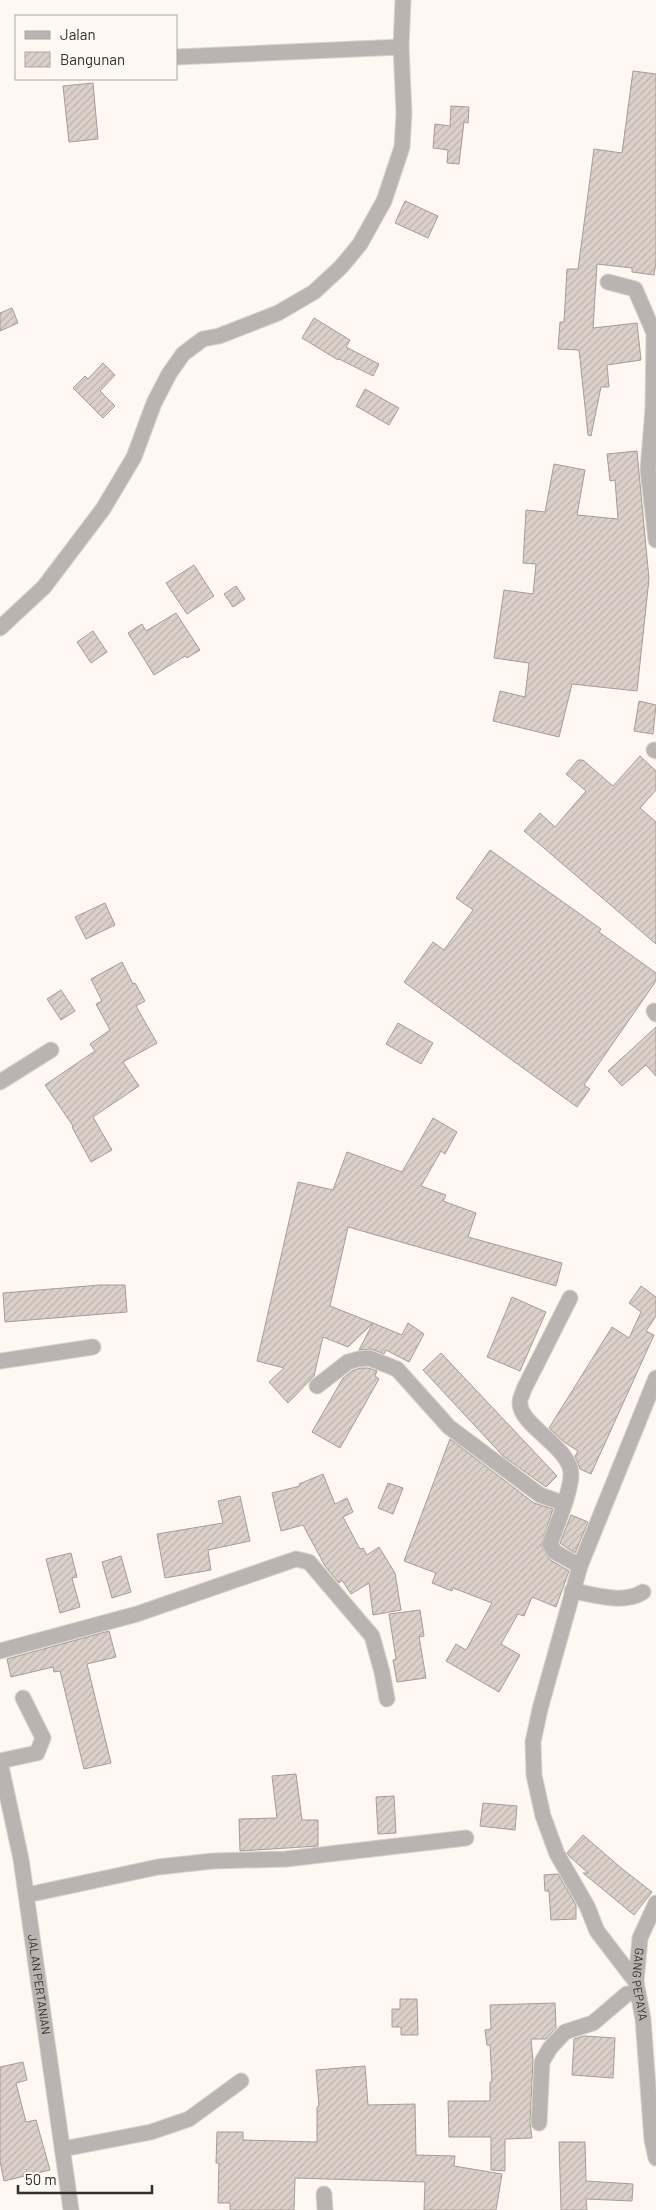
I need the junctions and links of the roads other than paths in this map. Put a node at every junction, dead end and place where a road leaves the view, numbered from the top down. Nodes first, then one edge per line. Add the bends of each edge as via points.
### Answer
1 (403, 0) edge
2 (402, 47) junction
3 (178, 57) edge
4 (608, 282) dead end
5 (656, 540) edge
6 (0, 628) edge
7 (51, 1050) dead end
8 (0, 1082) edge
9 (570, 1298) dead end
10 (93, 1346) dead end
11 (0, 1361) edge
12 (656, 1378) edge
13 (317, 1386) dead end
14 (564, 1503) junction
15 (580, 1566) junction
16 (572, 1591) junction
17 (643, 1592) dead end
18 (0, 1651) edge
19 (23, 1698) dead end
20 (387, 1699) dead end
21 (0, 1761) edge
22 (466, 1838) dead end
23 (27, 1895) junction
24 (656, 1903) edge
25 (637, 1988) junction
26 (241, 2081) dead end
27 (539, 2123) dead end
28 (63, 2149) junction
29 (656, 2158) edge
30 (324, 2194) dead end
31 (71, 2210) edge
32 (325, 2210) edge

1 - 2 street
2 - 3 street
2 - 6 street via 402,147 384,201 360,244 314,292 278,313 203,339 184,354 154,402 134,457 103,509 44,587
4 - 5 street via 635,290 654,333 648,470
7 - 8 street
9 - 14 street via 524,1389 520,1404 524,1415 558,1449 569,1466 571,1474
10 - 11 street
12 - 15 street
13 - 14 street via 348,1362 359,1359 368,1358 397,1369 449,1427 540,1495
14 - 15 street via 550,1544 555,1552
15 - 16 street
16 - 17 street via 624,1599
16 - 25 street via 533,1742 534,1775 542,1816 558,1854 597,1931
18 - 20 street via 137,1614 296,1559 309,1562 372,1636
19 - 21 street via 43,1738 42,1744 37,1753
21 - 23 street, JALAN PERTANIAN
22 - 23 street via 286,1859 213,1860 167,1866
23 - 28 street, JALAN PERTANIAN
24 - 25 street, GANG PEPAYA via 640,1938
25 - 27 street via 593,2023 565,2032 555,2042 542,2062
25 - 29 street, GANG PEPAYA via 644,2019
26 - 28 street via 189,2119 151,2132
28 - 31 street, JALAN PERTANIAN
30 - 32 street

